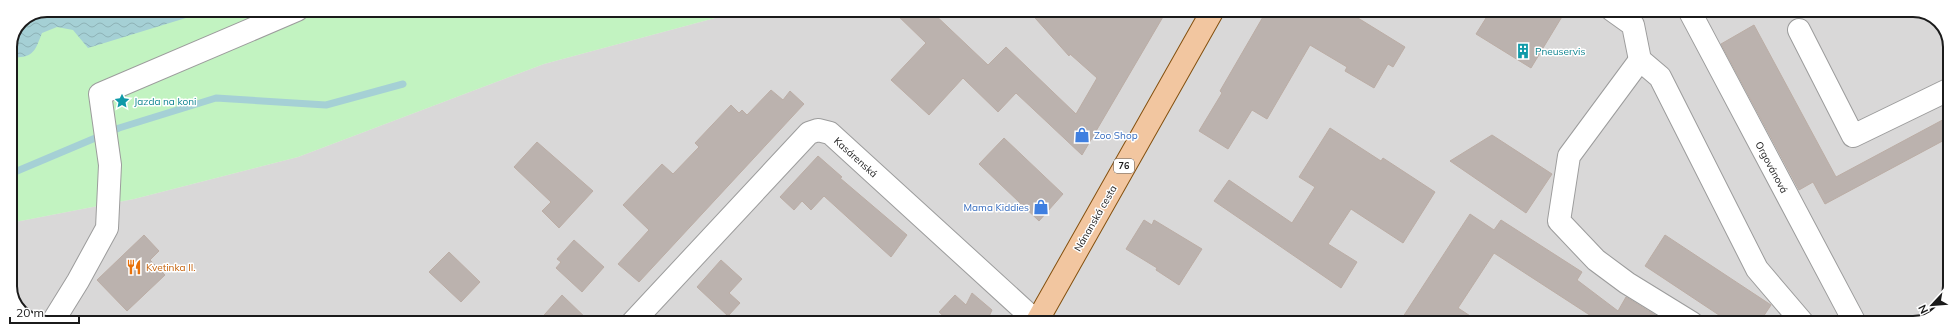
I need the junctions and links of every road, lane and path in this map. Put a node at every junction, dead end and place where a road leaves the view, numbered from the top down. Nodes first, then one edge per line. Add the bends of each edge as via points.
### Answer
1 (281, 17) edge
2 (1209, 17) edge
3 (1622, 17) edge
4 (1694, 17) edge
5 (1798, 30) dead end
6 (1640, 60) junction
7 (1943, 93) edge
8 (56, 316) edge
9 (639, 316) edge
10 (1030, 316) edge
11 (1040, 316) edge
12 (1681, 316) edge
13 (1798, 316) edge
14 (1851, 316) edge

1 - 8 street via 100,94 110,165 106,228
2 - 11 main road, Nánanská cesta / 76
3 - 6 street via 1633,25
4 - 14 street, Orgovánová
5 - 7 street via 1853,136
6 - 12 street via 1569,156 1559,220 1596,260
6 - 13 street via 1660,77 1757,269
9 - 10 street, Kasárenská via 809,133 818,130 830,133

